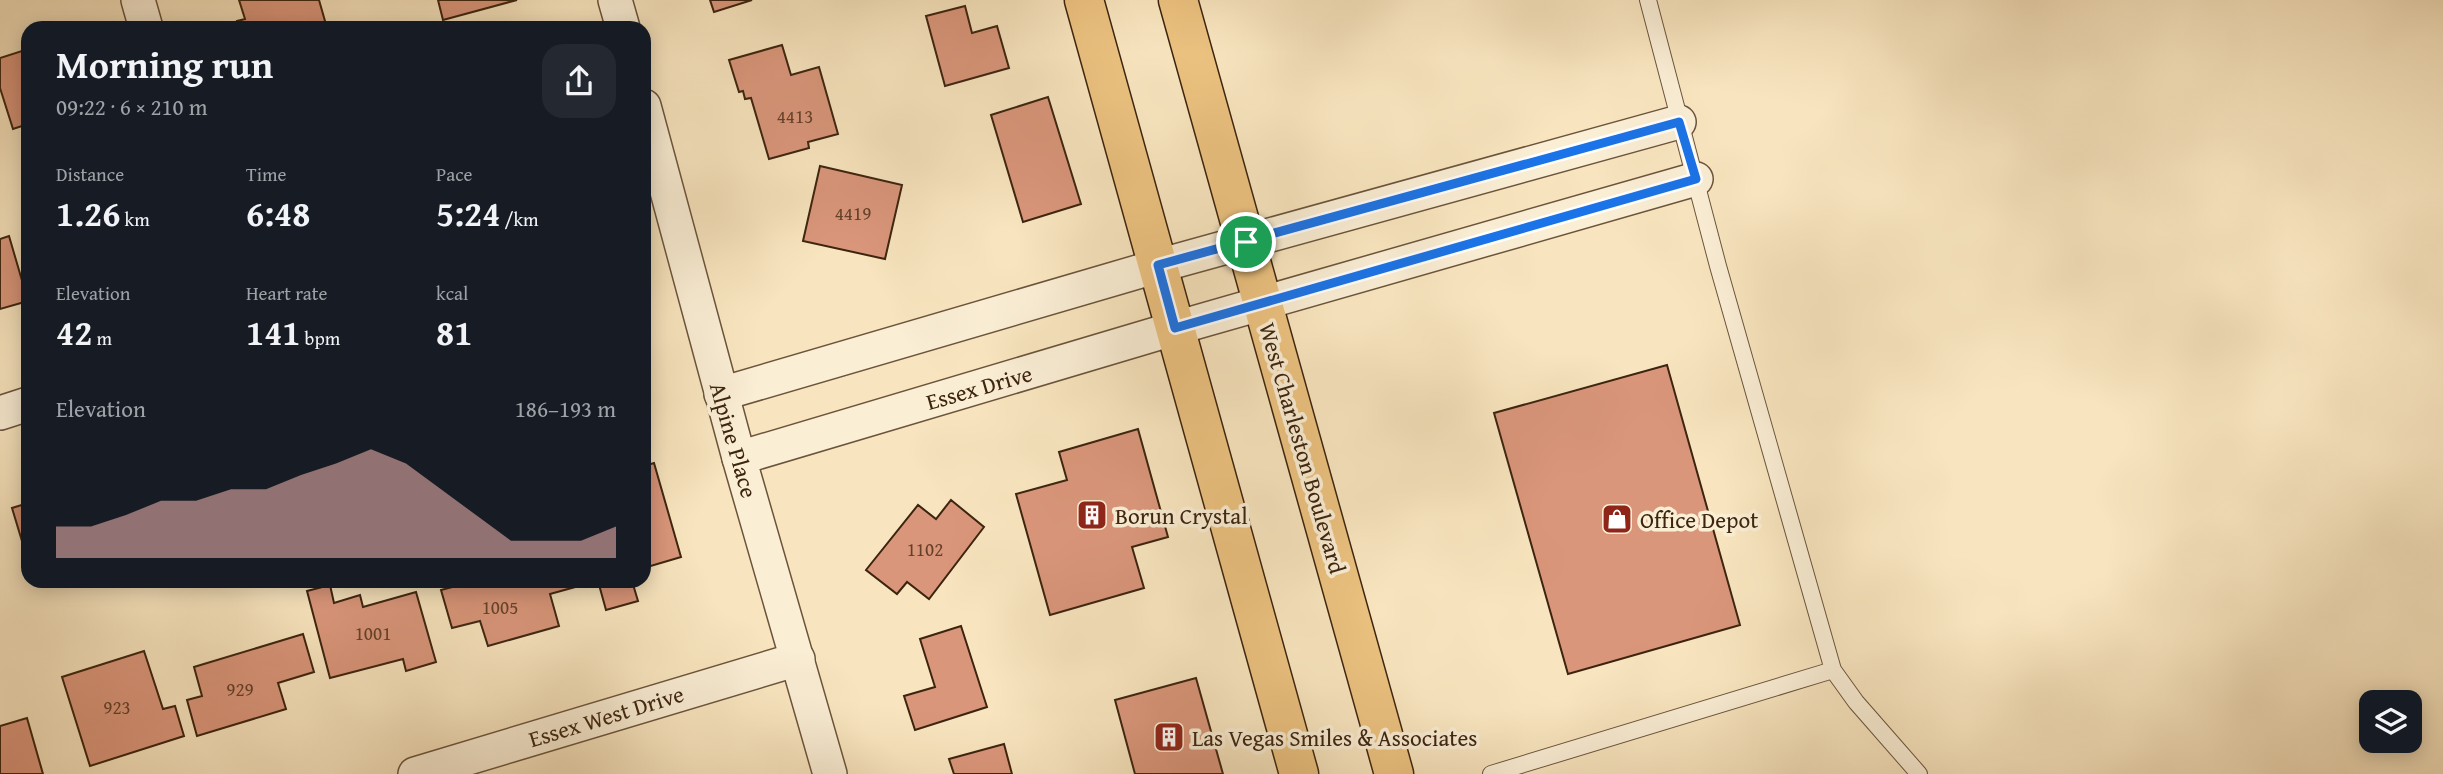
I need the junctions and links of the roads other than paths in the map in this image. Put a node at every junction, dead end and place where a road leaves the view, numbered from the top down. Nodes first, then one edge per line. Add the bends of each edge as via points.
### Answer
1 (138, 0) edge
2 (615, 0) edge
3 (1084, 0) edge
4 (1178, 0) edge
5 (1648, 0) edge
6 (144, 21) edge
7 (620, 21) edge
8 (1679, 122) junction
9 (651, 158) edge
10 (1696, 179) junction
11 (658, 209) edge
12 (1246, 242) junction
13 (1158, 265) junction
14 (1263, 304) junction
15 (1175, 328) junction
16 (721, 394) junction
17 (21, 406) edge
18 (0, 413) edge
19 (738, 458) junction
20 (797, 659) junction
21 (1833, 670) junction
22 (415, 774) edge
23 (830, 774) edge
24 (1299, 774) edge
25 (1394, 774) edge
26 (1491, 774) edge
27 (1919, 774) edge

1 - 6 street
2 - 7 street
3 - 13 main road
4 - 12 main road, West Charleston Boulevard
5 - 8 lane
8 - 10 lane
8 - 12 street
9 - 11 street, Alpine Place
10 - 14 street, Essex Drive
10 - 21 lane
11 - 16 street, Alpine Place
12 - 13 street
12 - 14 main road, West Charleston Boulevard
13 - 15 main road
13 - 16 street
14 - 15 street, Essex Drive
14 - 25 main road, West Charleston Boulevard
15 - 19 street, Essex Drive
15 - 24 main road
16 - 19 street, Alpine Place
17 - 18 street
19 - 20 street, Alpine Place
20 - 22 street, Essex West Drive
20 - 23 street, Alpine Place
21 - 26 lane
21 - 27 lane

